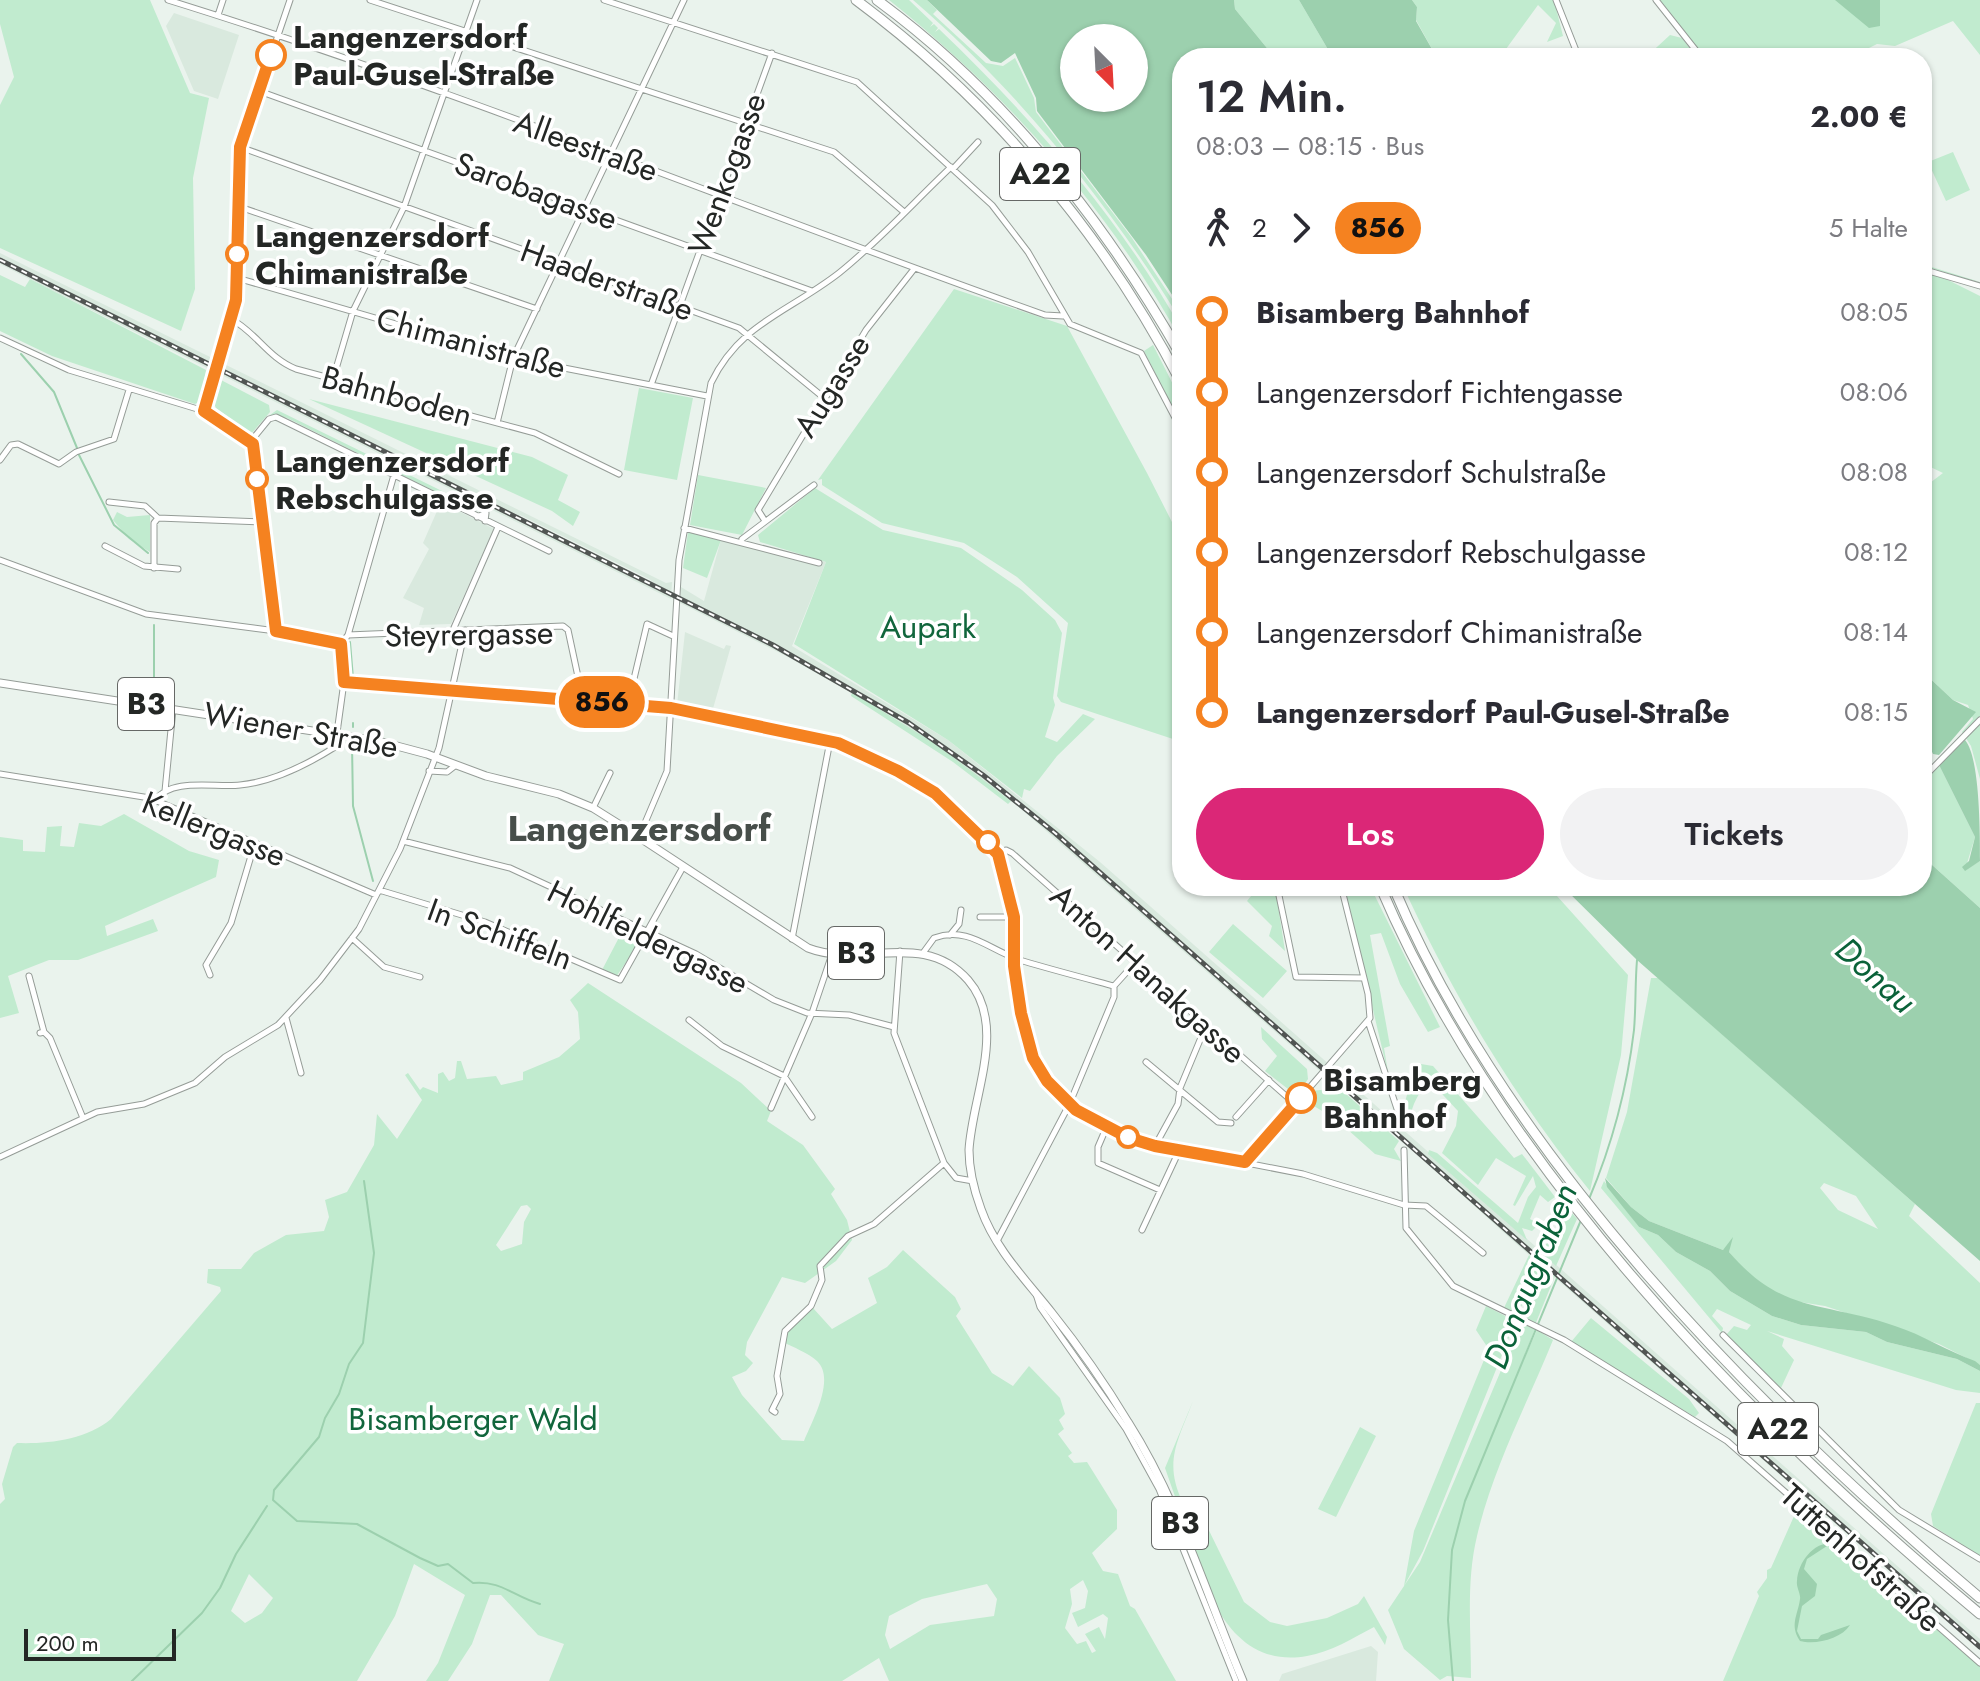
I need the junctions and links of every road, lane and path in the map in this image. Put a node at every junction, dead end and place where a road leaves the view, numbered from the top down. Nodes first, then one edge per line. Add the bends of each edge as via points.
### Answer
1 (168, 0) edge
2 (223, 0) edge
3 (290, 0) edge
4 (370, 0) edge
5 (477, 0) edge
6 (604, 0) edge
7 (684, 0) edge
8 (856, 0) edge
9 (877, 0) edge
10 (1556, 0) edge
11 (1656, 0) edge
12 (218, 15) junction
13 (674, 22) junction
14 (278, 34) junction
15 (465, 34) junction
16 (1575, 48) edge
17 (1694, 48) edge
18 (772, 53) junction
19 (641, 89) junction
20 (259, 91) junction
21 (443, 95) junction
22 (746, 123) junction
23 (978, 142) dead end
24 (240, 147) junction
25 (424, 150) junction
26 (611, 155) junction
27 (952, 168) junction
28 (721, 195) junction
29 (237, 206) junction
30 (404, 207) junction
31 (586, 208) junction
32 (904, 212) junction
33 (700, 249) junction
34 (866, 249) junction
35 (381, 255) junction
36 (560, 262) junction
37 (914, 269) junction
38 (1932, 272) edge
39 (237, 278) junction
40 (1980, 286) edge
41 (813, 291) junction
42 (679, 306) junction
43 (537, 309) junction
44 (353, 311) junction
45 (1063, 316) junction
46 (231, 319) junction
47 (747, 332) junction
48 (0, 338) edge
49 (1172, 341) edge
50 (513, 358) junction
51 (1172, 367) edge
52 (333, 379) junction
53 (651, 385) junction
54 (129, 390) junction
55 (707, 396) junction
56 (823, 397) junction
57 (204, 411) junction
58 (1172, 411) edge
59 (497, 423) junction
60 (251, 441) junction
61 (0, 460) edge
62 (619, 474) dead end
63 (394, 475) junction
64 (814, 485) dead end
65 (109, 502) dead end
66 (158, 518) junction
67 (765, 521) junction
68 (262, 522) junction
69 (498, 527) junction
70 (684, 528) junction
71 (741, 540) junction
72 (105, 546) dead end
73 (549, 551) dead end
74 (0, 560) edge
75 (819, 563) dead end
76 (154, 568) junction
77 (178, 569) dead end
78 (453, 630) junction
79 (465, 630) junction
80 (276, 631) junction
81 (348, 635) junction
82 (673, 636) junction
83 (341, 644) junction
84 (344, 682) junction
85 (0, 683) edge
86 (451, 690) junction
87 (583, 700) junction
88 (628, 704) junction
89 (174, 707) junction
90 (671, 708) junction
91 (1980, 720) edge
92 (338, 734) junction
93 (830, 741) junction
94 (436, 757) junction
95 (456, 765) junction
96 (1932, 769) edge
97 (429, 771) junction
98 (610, 773) dead end
99 (0, 774) edge
100 (165, 791) junction
101 (156, 800) junction
102 (593, 808) junction
103 (639, 837) junction
104 (403, 841) junction
105 (254, 846) junction
106 (998, 854) junction
107 (683, 867) junction
108 (377, 893) junction
109 (1279, 896) edge
110 (1344, 896) edge
111 (1385, 896) edge
112 (1398, 896) edge
113 (961, 910) dead end
114 (980, 917) dead end
115 (1014, 917) junction
116 (648, 931) junction
117 (950, 935) junction
118 (352, 938) junction
119 (792, 939) junction
120 (900, 950) junction
121 (923, 953) junction
122 (832, 954) junction
123 (1014, 958) junction
124 (1134, 964) junction
125 (210, 975) dead end
126 (29, 976) dead end
127 (420, 977) dead end
128 (1364, 978) junction
129 (1114, 986) junction
130 (812, 1013) junction
131 (286, 1017) junction
132 (689, 1020) dead end
133 (1368, 1021) junction
134 (894, 1027) junction
135 (1205, 1028) junction
136 (1146, 1062) dead end
137 (301, 1073) dead end
138 (784, 1076) junction
139 (1269, 1080) junction
140 (1180, 1088) junction
141 (1295, 1104) junction
142 (1069, 1105) junction
143 (771, 1108) dead end
144 (1397, 1109) dead end
145 (812, 1117) dead end
146 (83, 1118) junction
147 (1107, 1126) junction
148 (1155, 1146) junction
149 (1404, 1150) dead end
150 (1179, 1151) junction
151 (0, 1157) edge
152 (1245, 1162) junction
153 (944, 1163) junction
154 (972, 1177) junction
155 (1160, 1190) junction
156 (1404, 1205) junction
157 (1142, 1230) dead end
158 (997, 1241) junction
159 (1483, 1253) dead end
160 (1723, 1335) dead end
161 (775, 1412) dead end
162 (1980, 1559) edge
163 (1202, 1589) junction
164 (1980, 1598) edge
165 (1980, 1614) edge
166 (1980, 1663) edge
167 (1236, 1681) edge
168 (1243, 1681) edge

1 - 12 street, Alleestraße
2 - 12 street
3 - 14 street
4 - 15 street
5 - 15 street
6 - 13 street
7 - 13 street
8 - 51 highway, A22 via 947,75 1019,148 1116,271
9 - 49 highway, A22 via 956,66 1031,142 1118,254
10 - 16 street
11 - 17 street
12 - 14 street, Alleestraße
13 - 18 street
13 - 19 street
14 - 20 street
14 - 21 street, Alleestraße
15 - 19 street
15 - 21 street
18 - 22 street, Wenkogasse
18 - 27 street via 857,82
19 - 22 street
19 - 26 street
20 - 24 street
20 - 25 street, Sarobagasse
21 - 25 street
21 - 26 street, Alleestraße
22 - 28 street, Wenkogasse
22 - 32 street via 834,152
23 - 27 street
24 - 29 street
24 - 30 street, Haaderstraße
25 - 30 street
25 - 31 street, Sarobagasse
26 - 28 street, Alleestraße
26 - 31 street
27 - 32 street
27 - 45 street via 1004,219
28 - 33 street, Wenkogasse
28 - 34 street, Alleestraße
29 - 35 street
29 - 39 street
30 - 35 street
30 - 36 street, Haaderstraße
31 - 33 street, Sarobagasse
31 - 36 street
32 - 34 street
33 - 41 street, Sarobagasse
33 - 42 street, Wenkogasse
34 - 37 street, Alleestraße
34 - 41 street
35 - 43 street
35 - 44 street
36 - 42 street, Haaderstraße
36 - 43 street
37 - 45 street, Alleestraße via 1045,315
37 - 56 street, Augasse
38 - 40 street
39 - 44 street, Chimanistraße
39 - 46 street
41 - 47 street
42 - 47 street, Haaderstraße
42 - 53 street, Wenkogasse
43 - 50 street
44 - 50 street, Chimanistraße
44 - 52 street
45 - 58 street, Alleestraße via 1075,327 1145,357
46 - 52 street, Bahnboden via 281,362
46 - 57 street
47 - 55 street via 723,357
47 - 56 street, Haaderstraße
48 - 54 street
50 - 53 street, Chimanistraße
50 - 59 street
52 - 59 street, Bahnboden
53 - 55 street, Chimanistraße
54 - 57 street
54 - 61 street via 114,439 78,451 54,467 18,444
55 - 70 street
56 - 67 street, Augasse via 758,510
57 - 60 street
59 - 62 street, Bahnboden via 548,438
60 - 63 street via 276,417
60 - 68 street
63 - 69 street via 477,517 486,513 485,521
63 - 81 street
64 - 67 street
65 - 66 street via 145,506
66 - 68 street
66 - 76 street
67 - 71 street
68 - 80 street
69 - 73 street
69 - 78 street
70 - 71 street
70 - 82 street
71 - 75 street
72 - 76 street
74 - 80 street via 146,614
76 - 77 street
78 - 79 street, Steyrergasse
78 - 81 street, Steyrergasse
79 - 86 street
79 - 87 street, Steyrergasse via 566,628
80 - 83 street
81 - 83 street
82 - 88 street via 647,624
82 - 90 street
83 - 84 street
84 - 86 street
84 - 92 street
85 - 89 main road, Wiener Straße / B3
86 - 87 street
86 - 94 street
87 - 88 street
88 - 90 street
89 - 92 main road, Wiener Straße / B3
89 - 100 street
90 - 93 street
90 - 103 street via 665,778
91 - 96 street
92 - 94 main road, Wiener Straße / B3
92 - 100 street via 333,749 251,783
93 - 106 street via 935,793
93 - 119 street
94 - 95 main road, Wiener Straße / B3
94 - 97 street
95 - 97 street, Wiener Straße via 447,772
95 - 102 main road, Wiener Straße / B3
97 - 104 street
98 - 102 street
99 - 101 street, Kellergasse
100 - 101 street
101 - 105 street, Kellergasse
102 - 103 main road, B3
103 - 107 main road, B3
104 - 108 street
104 - 116 street, Hohlfeldergasse via 510,868
105 - 108 street, Kellergasse
105 - 125 street via 231,923 206,965
106 - 115 street
106 - 124 street, Anton Hanakgasse via 1012,853
107 - 116 street
107 - 119 main road, B3
108 - 116 street, In Schiffeln via 485,922 620,980
108 - 118 street
109 - 128 street via 1296,977
110 - 128 street
111 - 165 highway, A22 via 1452,1030 1504,1110 1594,1228 1789,1440
112 - 164 highway, A22 via 1462,1022 1514,1103 1599,1215 1711,1343 1820,1454
113 - 117 street
114 - 115 street
115 - 123 street
116 - 130 street, Hohlfeldergasse via 774,1000
117 - 121 street via 930,940
117 - 123 street via 980,940
118 - 127 street via 384,967
118 - 131 street
119 - 122 main road, B3
120 - 121 main road, B3
120 - 122 main road, B3
120 - 134 street
121 - 154 main road, B3 via 963,975 984,1013 987,1038 971,1137
122 - 130 street
123 - 129 street
123 - 142 street via 1033,1058
124 - 129 street
124 - 135 street, Anton Hanakgasse
126 - 146 street via 42,1033 50,1038
128 - 133 street
129 - 142 street
130 - 134 street, Hohlfeldergasse via 849,1015
130 - 138 street
131 - 137 street
131 - 146 street via 191,1085 144,1104
132 - 138 street via 722,1046
133 - 141 street
133 - 144 street
134 - 153 street
135 - 139 street, Anton Hanakgasse
135 - 140 street
136 - 140 street
138 - 143 street
138 - 145 street
139 - 140 street via 1234,1120 1218,1122
139 - 141 street, Anton Hanakgasse
140 - 148 street via 1178,1104
141 - 152 street
142 - 147 street
142 - 158 street
146 - 151 street
147 - 148 street
147 - 155 street via 1097,1156 1100,1166
148 - 150 street
149 - 156 street, Tuttenhofstraße
150 - 152 street
150 - 155 street
152 - 156 street
153 - 154 street via 961,1181
153 - 161 street via 874,1224 848,1236 820,1266 822,1280 811,1306 785,1331
154 - 158 main road, B3
155 - 157 street
156 - 159 street via 1426,1206
156 - 166 street, Tuttenhofstraße via 1408,1232 1453,1286 1546,1332 1727,1441
158 - 163 main road, B3 via 1127,1419
160 - 162 street via 1899,1510
163 - 167 street
163 - 168 main road, B3

